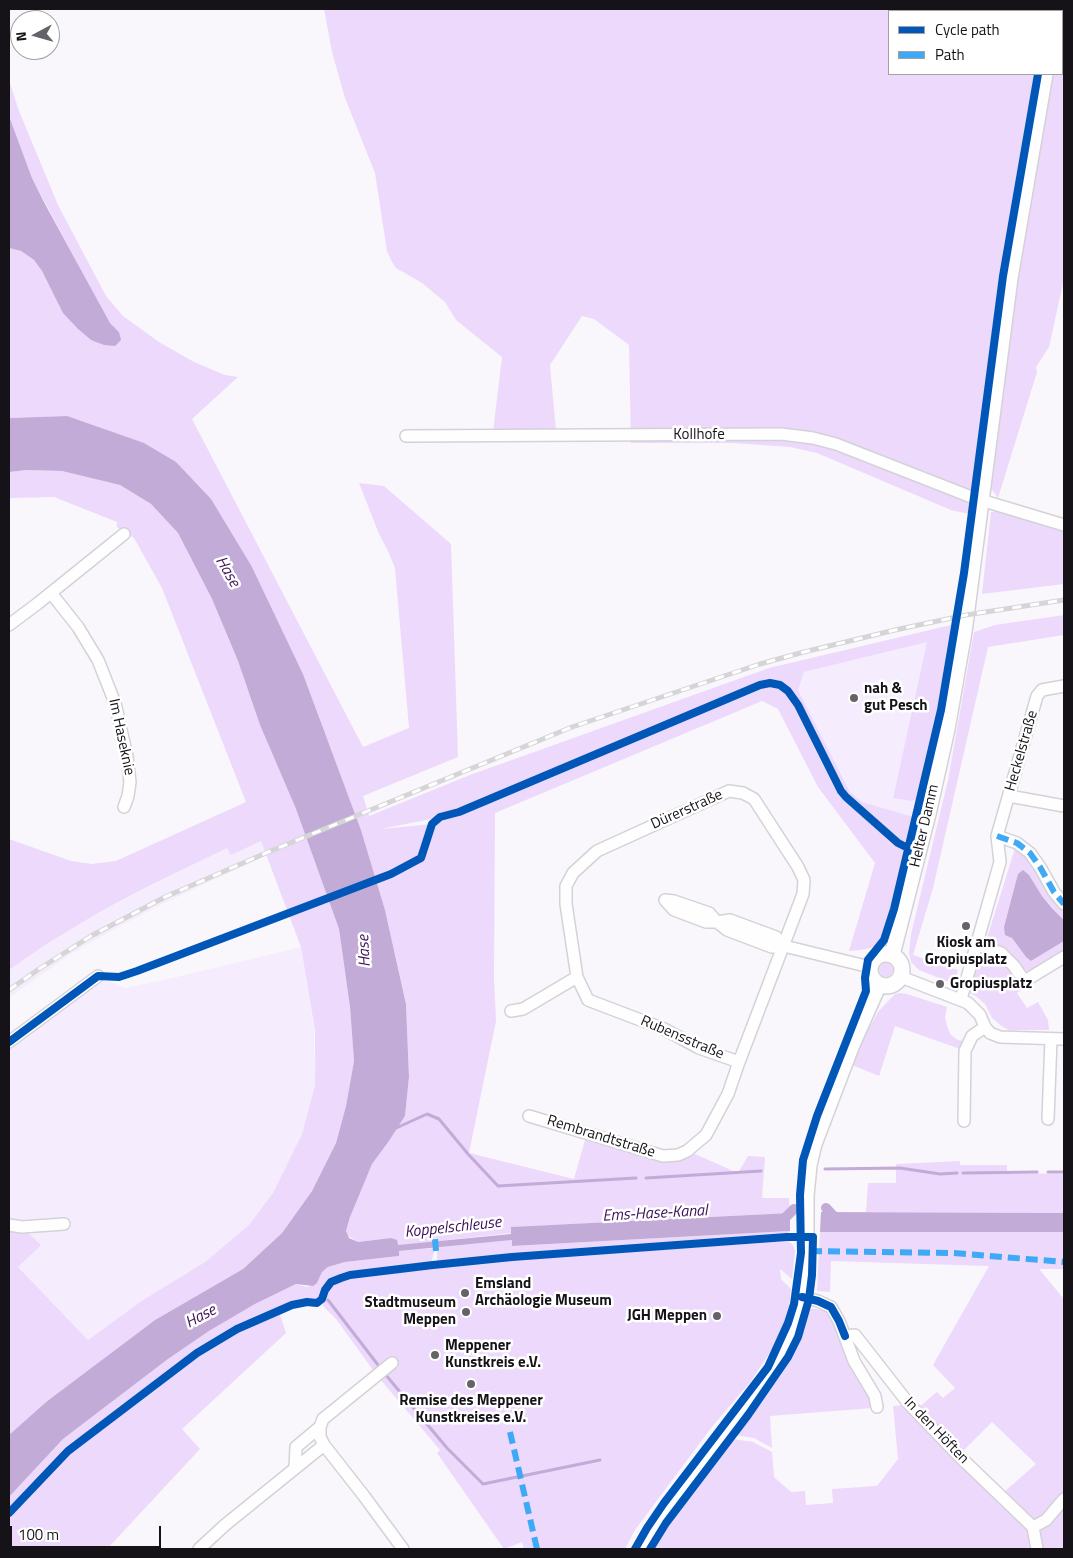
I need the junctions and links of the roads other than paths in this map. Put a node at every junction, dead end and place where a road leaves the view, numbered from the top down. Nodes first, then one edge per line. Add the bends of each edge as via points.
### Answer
1 (1045, 75) edge
2 (406, 436) dead end
3 (981, 500) junction
4 (1064, 525) edge
5 (124, 534) dead end
6 (51, 593) junction
7 (9, 625) edge
8 (1064, 686) edge
9 (1009, 796) junction
10 (1064, 806) edge
11 (124, 807) dead end
12 (997, 836) junction
13 (566, 886) joint
14 (1064, 904) edge
15 (717, 922) dead end
16 (977, 945) junction
17 (784, 946) junction
18 (892, 955) junction
19 (1064, 958) edge
20 (870, 967) junction
21 (98, 976) dead end
22 (577, 977) junction
23 (901, 977) junction
24 (879, 984) junction
25 (961, 1000) junction
26 (511, 1011) dead end
27 (985, 1027) junction
28 (1064, 1039) edge
29 (1051, 1040) junction
30 (9, 1042) edge
31 (739, 1062) junction
32 (529, 1116) dead end
33 (1048, 1119) dead end
34 (964, 1121) dead end
35 (64, 1224) dead end
36 (9, 1225) edge
37 (802, 1298) junction
38 (845, 1336) junction
39 (386, 1368) dead end
40 (877, 1407) dead end
41 (320, 1427) junction
42 (324, 1445) junction
43 (295, 1468) junction
44 (1064, 1499) edge
45 (1033, 1527) junction
46 (200, 1549) edge
47 (403, 1549) edge
48 (642, 1549) edge
49 (1037, 1549) edge

1 - 3 street, Helter Damm via 1010,278
2 - 3 street, Kollhofe via 781,434 836,444
3 - 4 street, Kollhofe
3 - 18 street, Helter Damm via 967,610 946,729
5 - 6 street
6 - 7 street
6 - 11 street, Im Haseknie via 78,627 98,660 116,703 130,782
8 - 9 street, Heckelstraße via 1042,690 1037,696
9 - 10 street
9 - 12 street, Heckelstraße
12 - 14 street via 1018,843 1030,853
12 - 16 street via 1000,862
13 - 17 street, Dürerstraße via 572,873 597,851 729,791 743,793 754,799 804,880 803,894
13 - 22 street, Rubensstraße
15 - 17 street via 727,930 772,947
16 - 19 street via 1001,953 1023,979
16 - 25 street
17 - 20 street
17 - 31 street, Rubensstraße
18 - 20 street via 878,956
18 - 23 street via 901,964
20 - 24 street via 871,975
21 - 30 street
22 - 26 street via 523,1009
22 - 31 street, Rubensstraße via 588,1000
23 - 24 street via 891,985
23 - 25 street
24 - 37 street via 814,1144 806,1196 806,1270
25 - 27 street via 975,1008
27 - 29 street via 1000,1038
27 - 34 street via 972,1036 966,1051
28 - 29 street
29 - 33 street
31 - 32 street, Rembrandtstraße via 728,1094 706,1135 678,1155 663,1156
35 - 36 street
37 - 38 street via 831,1307
37 - 48 street via 783,1355 749,1405 668,1508
38 - 40 street via 854,1361 875,1396
38 - 45 street, In den Höften via 855,1335 909,1404
39 - 41 street via 323,1420
41 - 42 street
41 - 43 street via 296,1447
42 - 43 street
42 - 47 street
43 - 46 street
44 - 45 street via 1046,1520
45 - 49 street

